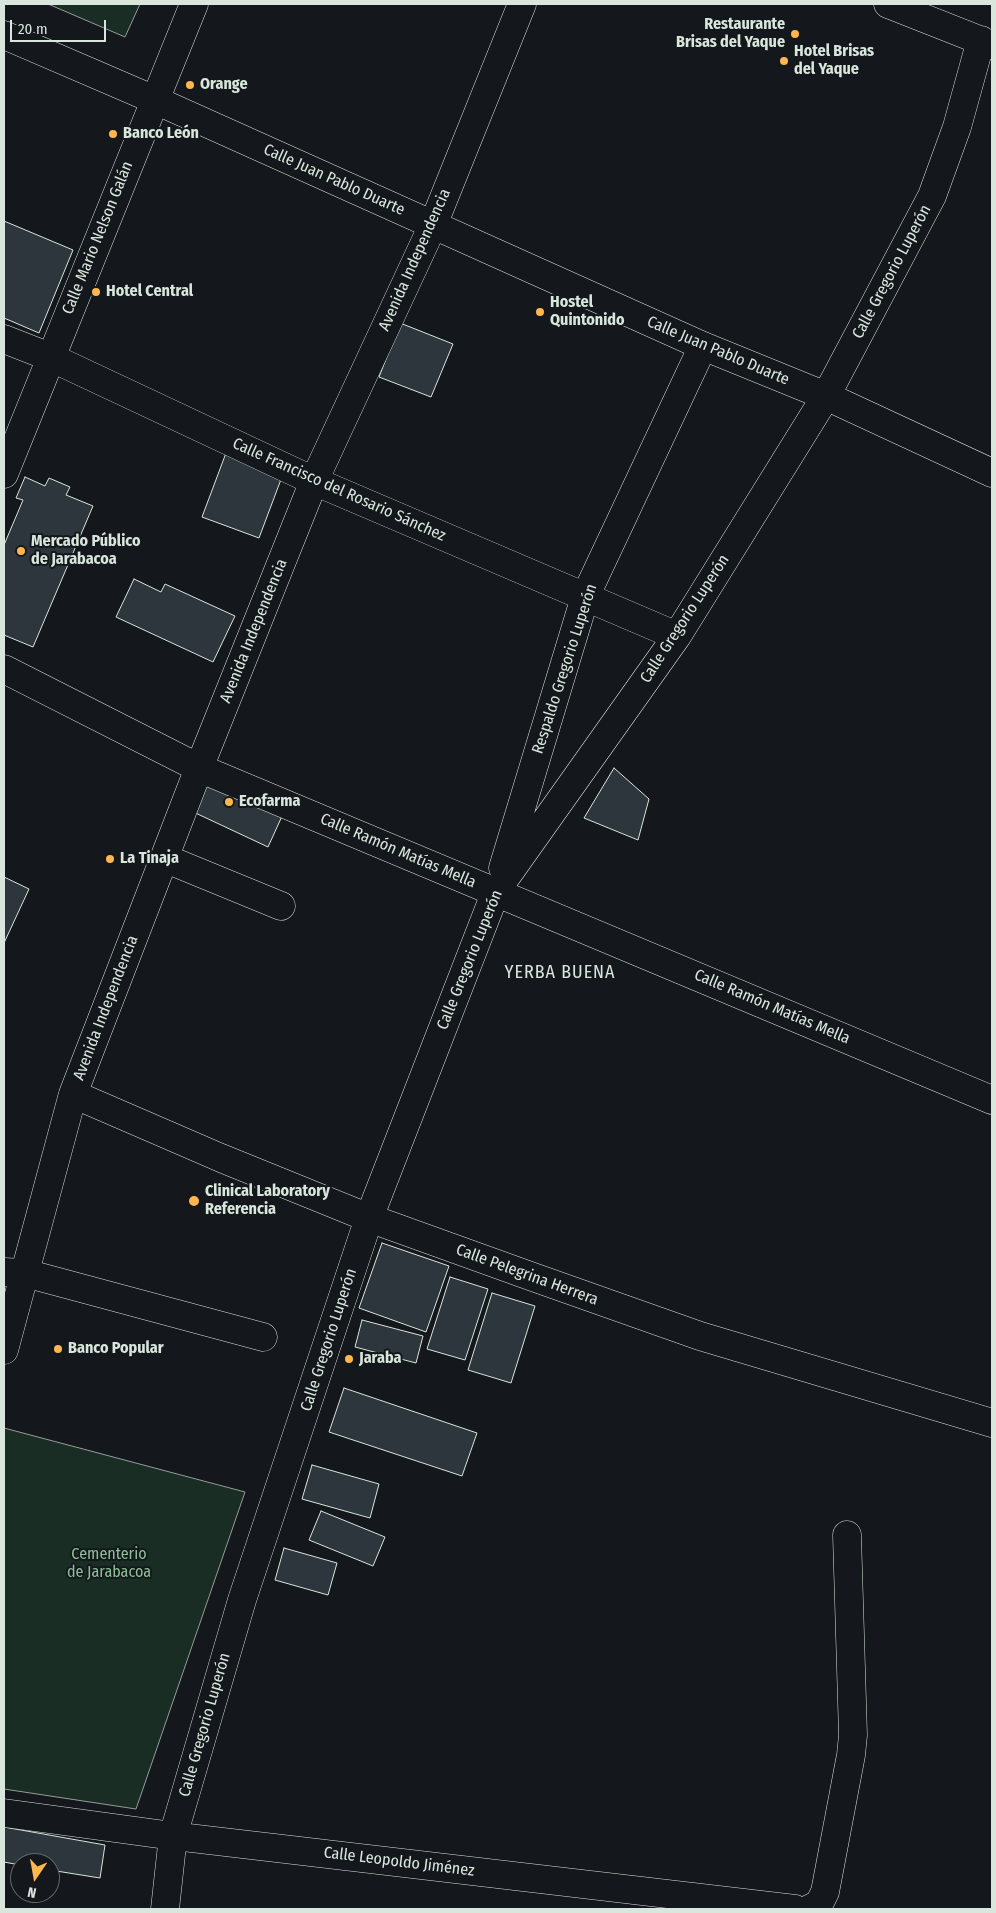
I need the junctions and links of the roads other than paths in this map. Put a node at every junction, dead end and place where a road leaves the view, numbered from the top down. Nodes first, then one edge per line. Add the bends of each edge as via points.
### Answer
1 (194, 4) edge
2 (522, 4) edge
3 (888, 4) edge
4 (4, 35) edge
5 (987, 43) edge
6 (155, 100) junction
7 (433, 225) junction
8 (4, 339) edge
9 (703, 346) junction
10 (50, 357) junction
11 (826, 396) junction
12 (992, 473) edge
13 (4, 474) edge
14 (314, 481) junction
15 (585, 597) junction
16 (677, 636) junction
17 (4, 669) edge
18 (199, 768) junction
19 (164, 858) junction
20 (496, 891) junction
21 (281, 906) dead end
22 (73, 1094) junction
23 (992, 1100) edge
24 (369, 1218) junction
25 (14, 1272) edge
26 (263, 1336) dead end
27 (4, 1350) edge
28 (992, 1423) edge
29 (847, 1535) dead end
30 (4, 1813) edge
31 (173, 1836) junction
32 (811, 1908) edge
33 (165, 1909) edge

1 - 6 street, Calle Mario Nelson Galán
2 - 7 street, Avenida Independencia
3 - 5 street
4 - 6 street, Calle Juan Pablo Duarte
5 - 11 street, Calle Gregorio Luperón via 932,196
6 - 7 street, Calle Juan Pablo Duarte
6 - 10 street, Calle Mario Nelson Galán
7 - 9 street, Calle Juan Pablo Duarte
7 - 14 street, Avenida Independencia
8 - 10 street, Calle Francisco del Rosario Sánchez
9 - 11 street, Calle Juan Pablo Duarte
9 - 15 street, Respaldo Gregorio Luperón
10 - 13 street, Calle Mario Nelson Galán
10 - 14 street, Calle Francisco del Rosario Sánchez
11 - 12 street, Calle Juan Pablo Duarte
11 - 16 street, Calle Gregorio Luperón
14 - 15 street, Calle Francisco del Rosario Sánchez
14 - 18 street, Avenida Independencia
15 - 16 street, Calle Francisco del Rosario Sánchez
15 - 20 street, Respaldo Gregorio Luperón
16 - 20 street, Calle Gregorio Luperón
17 - 18 street, Calle Ramón Matías Mella
18 - 19 street, Avenida Independencia
18 - 20 street, Calle Ramón Matías Mella
19 - 21 street
19 - 22 street, Avenida Independencia
20 - 23 street, Calle Ramón Matías Mella
20 - 24 street, Calle Gregorio Luperón
22 - 24 street, Calle Pelegrina Herrera
22 - 25 street, Avenida Independencia
24 - 28 street, Calle Pelegrina Herrera via 700,1336
24 - 31 street, Calle Gregorio Luperón via 242,1600
25 - 26 street
25 - 27 street, Avenida Independencia
29 - 32 street via 853,1735 825,1892
30 - 31 street, Calle Leopoldo Jiménez
31 - 32 street, Calle Leopoldo Jiménez
31 - 33 street, Calle Gregorio Luperón

